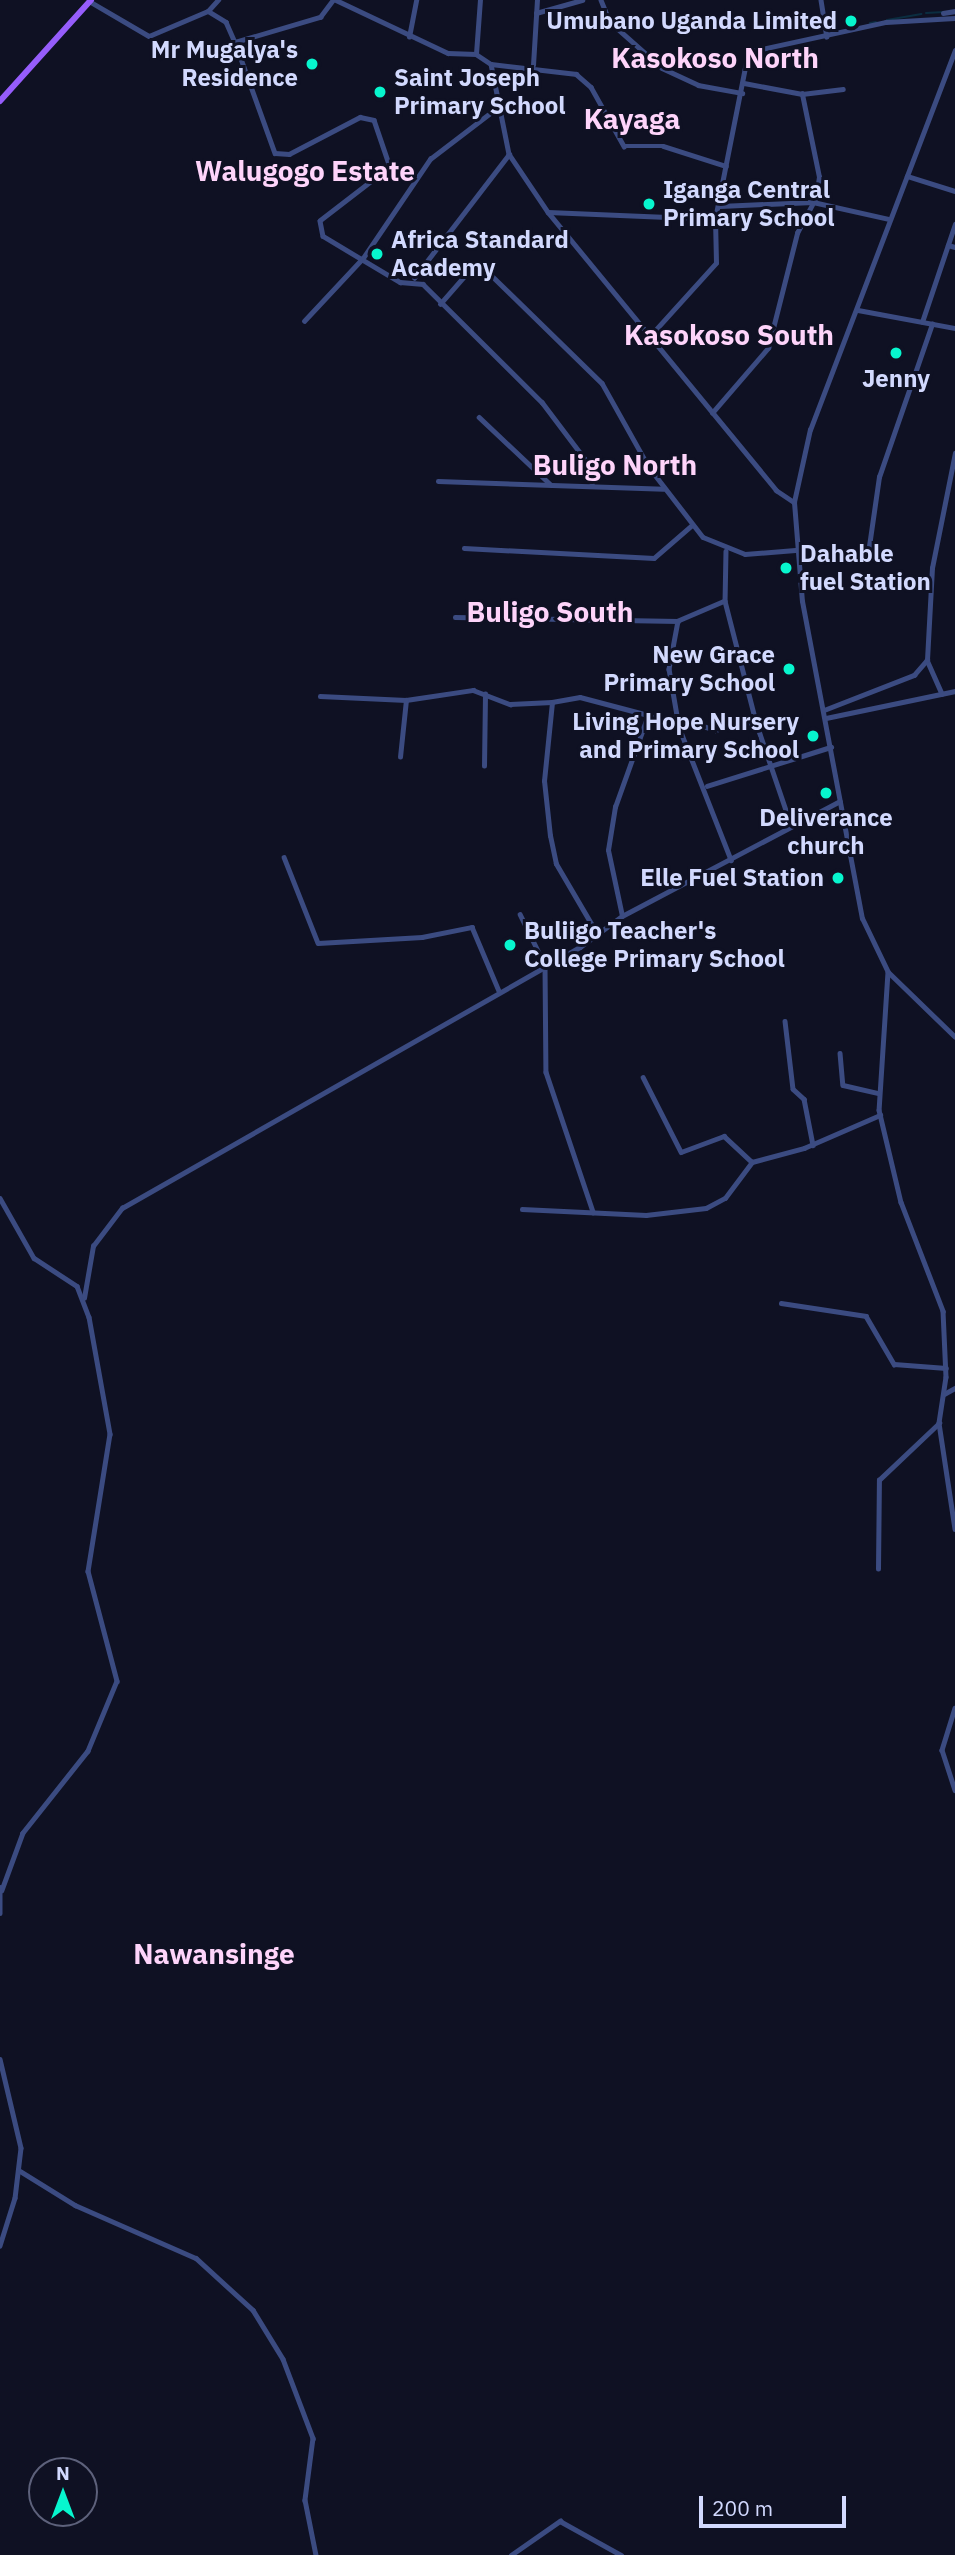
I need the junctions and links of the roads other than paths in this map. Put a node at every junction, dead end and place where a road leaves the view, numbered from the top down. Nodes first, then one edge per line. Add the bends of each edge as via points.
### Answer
1 (218, 0) edge
2 (335, 0) edge
3 (416, 0) edge
4 (480, 0) edge
5 (537, 0) edge
6 (582, 0) edge
7 (601, 0) edge
8 (821, 0) edge
9 (90, 1) edge
10 (208, 11) junction
11 (955, 11) edge
12 (536, 13) junction
13 (939, 14) junction
14 (955, 18) edge
15 (409, 37) junction
16 (827, 37) junction
17 (235, 41) junction
18 (955, 50) edge
19 (476, 54) junction
20 (491, 64) junction
21 (533, 65) junction
22 (744, 83) junction
23 (843, 89) dead end
24 (743, 93) junction
25 (802, 94) junction
26 (0, 101) edge
27 (498, 107) junction
28 (509, 153) junction
29 (726, 166) junction
30 (907, 176) junction
31 (955, 191) edge
32 (813, 202) junction
33 (720, 206) junction
34 (548, 212) junction
35 (715, 219) junction
36 (889, 219) junction
37 (955, 224) edge
38 (948, 245) junction
39 (955, 247) edge
40 (363, 258) junction
41 (414, 278) junction
42 (439, 304) junction
43 (858, 310) junction
44 (304, 321) dead end
45 (922, 322) junction
46 (932, 324) junction
47 (955, 328) edge
48 (650, 335) junction
49 (712, 413) junction
50 (479, 417) dead end
51 (955, 453) edge
52 (438, 481) dead end
53 (592, 484) junction
54 (551, 485) junction
55 (664, 489) junction
56 (794, 502) junction
57 (692, 525) junction
58 (464, 548) dead end
59 (795, 550) junction
60 (726, 551) junction
61 (867, 560) dead end
62 (725, 601) junction
63 (455, 617) dead end
64 (678, 621) junction
65 (927, 660) junction
66 (955, 691) edge
67 (485, 694) junction
68 (942, 694) junction
69 (320, 696) dead end
70 (406, 701) junction
71 (552, 702) junction
72 (824, 710) junction
73 (648, 715) junction
74 (677, 717) junction
75 (826, 718) junction
76 (756, 722) junction
77 (679, 727) junction
78 (832, 747) junction
79 (400, 757) dead end
80 (484, 766) dead end
81 (770, 768) junction
82 (707, 786) junction
83 (841, 801) junction
84 (791, 825) junction
85 (284, 857) dead end
86 (731, 860) junction
87 (520, 914) dead end
88 (622, 916) junction
89 (597, 934) junction
90 (545, 965) junction
91 (888, 972) junction
92 (499, 991) junction
93 (785, 1021) dead end
94 (955, 1037) edge
95 (840, 1053) dead end
96 (643, 1077) dead end
97 (879, 1093) junction
98 (880, 1115) junction
99 (813, 1145) junction
100 (752, 1162) junction
101 (0, 1198) edge
102 (522, 1209) dead end
103 (593, 1212) junction
104 (84, 1298) junction
105 (781, 1303) dead end
106 (946, 1368) junction
107 (955, 1388) edge
108 (944, 1395) junction
109 (939, 1423) junction
110 (955, 1529) edge
111 (878, 1569) dead end
112 (955, 1708) edge
113 (955, 1790) edge
114 (1, 1888) edge
115 (0, 1913) edge
116 (0, 2059) edge
117 (20, 2171) junction
118 (0, 2246) edge
119 (316, 2555) edge
120 (511, 2555) edge
121 (621, 2555) edge

1 - 10 street
2 - 15 street
2 - 17 street via 320,17
3 - 15 street
4 - 19 street
5 - 12 street
6 - 12 street
7 - 24 street via 610,22 662,68 698,85
8 - 16 street
9 - 10 street via 149,36
9 - 26 main road
10 - 17 street via 220,16
11 - 13 street
12 - 21 street
13 - 14 street
13 - 16 street
15 - 19 street via 448,53
16 - 22 street via 748,52
17 - 40 street via 275,153 289,154 360,117 374,120 390,167 320,228 331,243
18 - 30 street
19 - 20 street
20 - 21 street
20 - 27 street
21 - 29 street via 583,78 624,146 663,146
22 - 24 street
22 - 25 street
23 - 25 street
24 - 29 street
25 - 32 street via 819,177
27 - 28 street
27 - 40 street via 430,159
28 - 34 street
28 - 41 street
29 - 33 street
30 - 31 street
30 - 36 street
32 - 33 street
32 - 36 street
32 - 49 street via 797,233 768,348
33 - 35 street
34 - 35 street
34 - 48 street
35 - 48 street via 711,274
36 - 43 street
37 - 38 street
38 - 39 street
38 - 45 street
40 - 41 street via 400,282
40 - 44 street
41 - 42 street
42 - 53 street via 542,402 585,459
42 - 55 street via 467,272 485,269 602,383
43 - 45 street
43 - 56 street via 810,429
45 - 46 street
46 - 47 street
46 - 61 street via 878,477
48 - 49 street
49 - 56 street via 776,491
50 - 54 street
51 - 65 street via 932,568
52 - 54 street
53 - 54 street
53 - 55 street
55 - 57 street
56 - 59 street
57 - 58 street via 654,558
57 - 60 street
59 - 60 street
59 - 72 street
60 - 62 street
62 - 64 street
62 - 76 street
63 - 64 street
64 - 74 street via 669,669
65 - 68 street
65 - 72 street via 914,675
66 - 68 street
67 - 70 street via 450,691
67 - 71 street via 510,704
67 - 80 street
68 - 75 street
69 - 70 street
70 - 79 street
71 - 73 street via 580,697
71 - 89 street via 544,781 550,836 556,864
72 - 75 street
73 - 77 street
73 - 88 street via 608,835
74 - 76 street via 715,730
74 - 77 street
75 - 78 street
76 - 81 street
77 - 82 street
78 - 81 street
78 - 83 street
81 - 82 street
81 - 84 street
82 - 86 street
83 - 84 street
83 - 91 street via 862,918
84 - 86 street
85 - 92 street via 318,943 422,937 472,927
86 - 88 street
87 - 90 street
88 - 89 street
89 - 90 street
90 - 92 street
90 - 103 street via 546,1072
91 - 94 street
91 - 97 street
92 - 104 street via 122,1208 93,1246
93 - 99 street via 793,1089 804,1099
95 - 97 street via 843,1085
96 - 100 street via 681,1152 724,1136
97 - 98 street
98 - 99 street
98 - 106 street via 901,1202 940,1297
99 - 100 street
100 - 103 street via 726,1198 706,1208
101 - 104 street via 34,1258 77,1286
102 - 103 street
104 - 114 street via 110,1434 88,1571 117,1681 88,1751 23,1833
105 - 106 street via 866,1316 894,1364
106 - 108 street
107 - 108 street
108 - 109 street
109 - 110 street
109 - 111 street via 879,1480
112 - 113 street via 942,1750
114 - 115 street
116 - 117 street via 17,2113
117 - 118 street
117 - 119 street via 75,2205 196,2258 253,2310 283,2360 313,2438 305,2500
120 - 121 street via 560,2521

